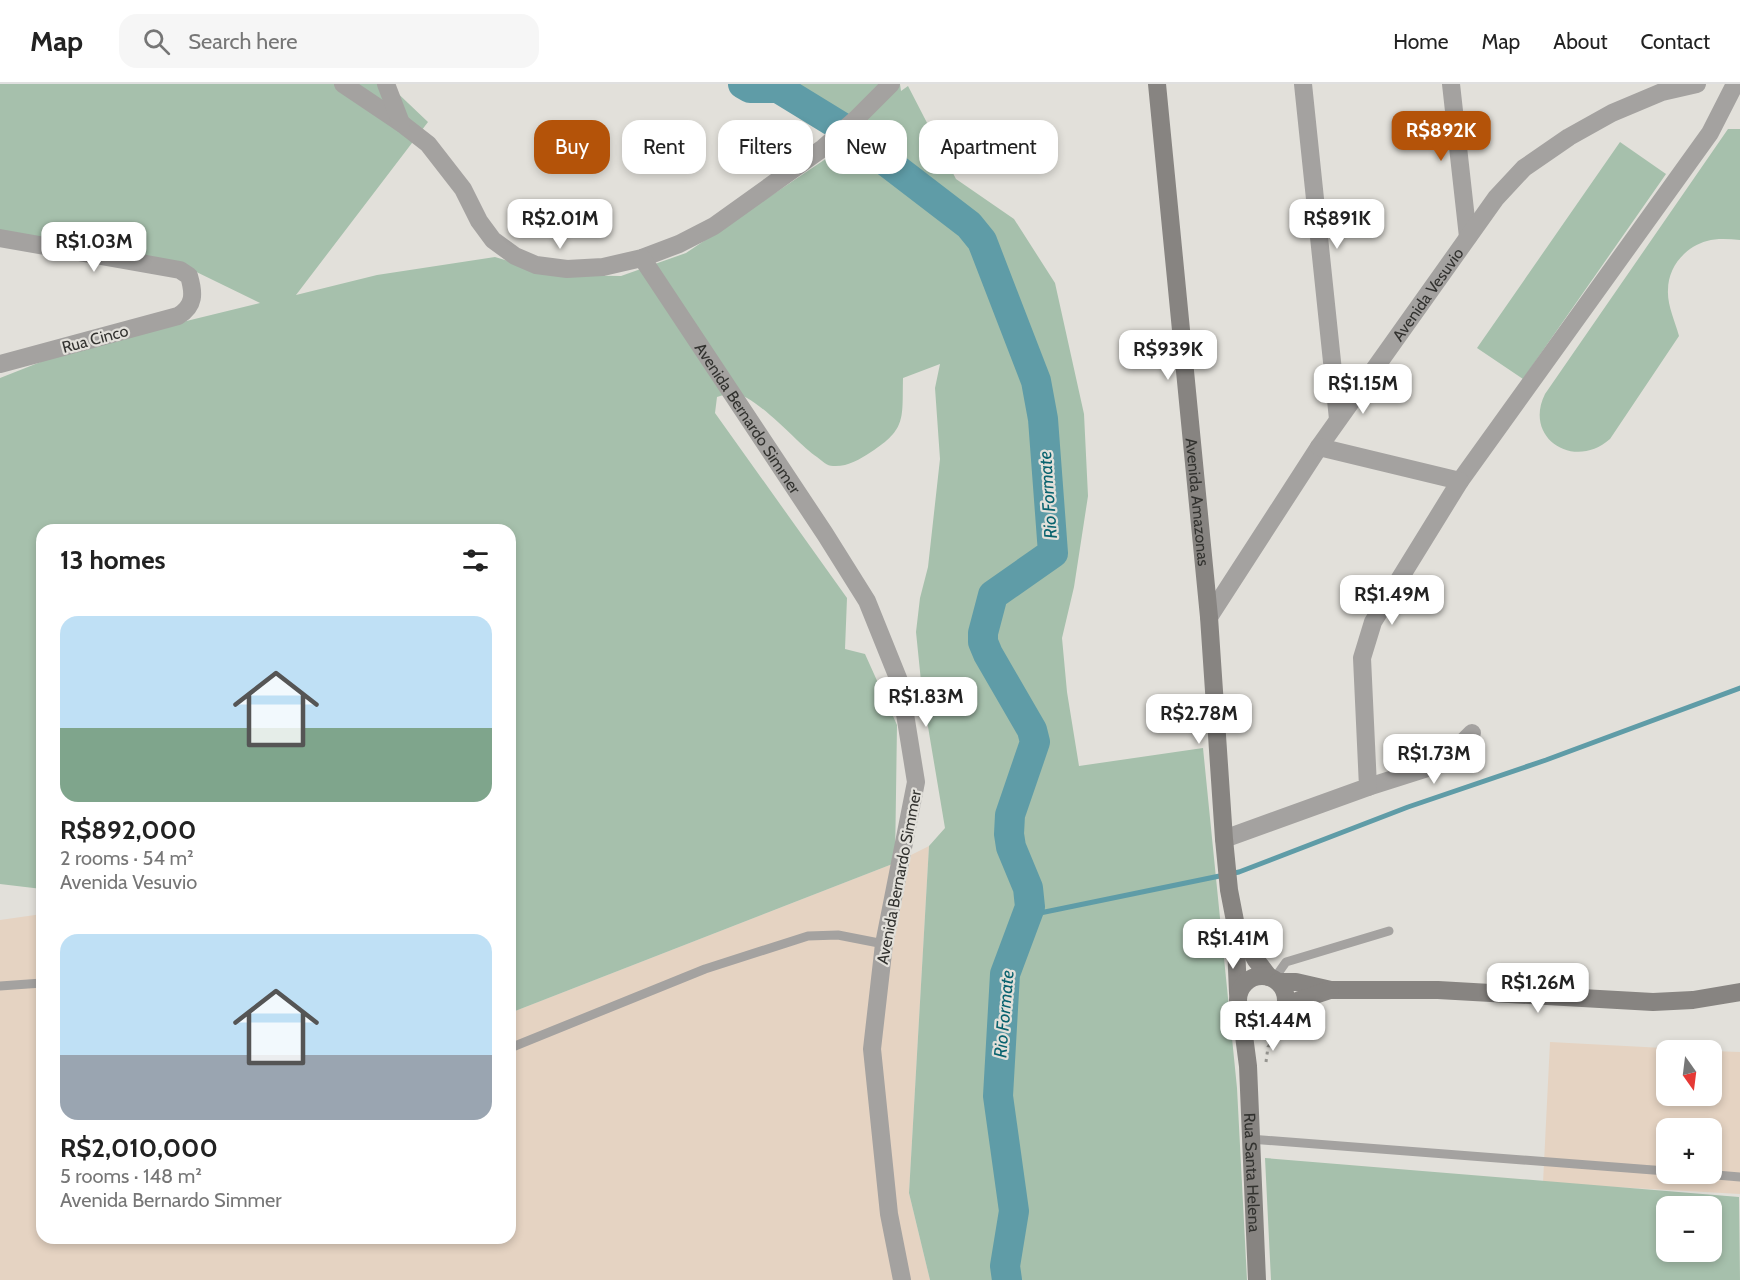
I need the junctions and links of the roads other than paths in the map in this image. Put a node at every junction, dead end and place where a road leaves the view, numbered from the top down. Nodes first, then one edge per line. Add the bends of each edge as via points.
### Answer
1 (343, 84) edge
2 (386, 84) edge
3 (891, 84) edge
4 (1157, 84) edge
5 (1303, 84) edge
6 (1451, 84) edge
7 (1698, 84) edge
8 (1735, 84) edge
9 (401, 123) junction
10 (1468, 237) junction
11 (0, 238) edge
12 (642, 258) junction
13 (1, 364) edge
14 (1338, 419) junction
15 (1319, 447) junction
16 (1460, 481) junction
17 (1209, 617) junction
18 (1472, 733) dead end
19 (1368, 787) junction
20 (1224, 839) junction
21 (1235, 921) junction
22 (1389, 931) dead end
23 (884, 944) junction
24 (1274, 979) junction
25 (36, 983) edge
26 (0, 986) edge
27 (1331, 990) junction
28 (1740, 992) edge
29 (1239, 993) junction
30 (1241, 1013) junction
31 (1285, 1017) junction
32 (1267, 1024) junction
33 (516, 1046) edge
34 (1257, 1066) junction
35 (1250, 1139) junction
36 (1656, 1170) edge
37 (1722, 1175) edge
38 (1740, 1177) edge
39 (902, 1280) edge
40 (1257, 1280) edge

1 - 9 street
2 - 9 street
3 - 12 street via 823,148 714,226
4 - 17 street, Avenida Amazonas
5 - 14 street
6 - 10 street
7 - 10 street, Avenida Vesuvio via 1662,92 1569,136 1524,168
8 - 16 street via 1710,133
9 - 12 street via 428,144 463,189 479,221 514,256 536,265 567,269 603,267
10 - 14 street, Avenida Vesuvio
11 - 13 street, Rua Cinco via 180,270 189,276 192,288 188,310 178,316
12 - 23 street, Avenida Bernardo Simmer via 867,601 900,683 916,782
14 - 15 street, Avenida Vesuvio
15 - 16 street
15 - 17 street, Avenida Vesuvio
16 - 19 street via 1373,621 1362,658
17 - 20 street, Avenida Amazonas
18 - 19 street via 1449,756 1431,767
19 - 20 street
20 - 21 street, Avenida Amazonas
21 - 24 street, Avenida Amazonas via 1246,945
21 - 29 street, Avenida Amazonas
22 - 24 lane via 1286,962
23 - 33 lane via 838,935 808,936 705,969
23 - 39 street, Avenida Bernardo Simmer via 872,1049 889,1214
24 - 27 street
24 - 29 street via 1250,979
24 - 31 street via 1286,995
25 - 26 lane
27 - 28 street via 1438,990 1653,1002
27 - 31 street via 1297,1001
29 - 30 street
30 - 32 street via 1252,1023
30 - 34 street, Rua Santa Helena
31 - 32 street
32 - 34 street, Rua Santa Helena
34 - 35 street, Rua Santa Helena
35 - 36 lane
35 - 40 street, Rua Santa Helena
37 - 38 lane

